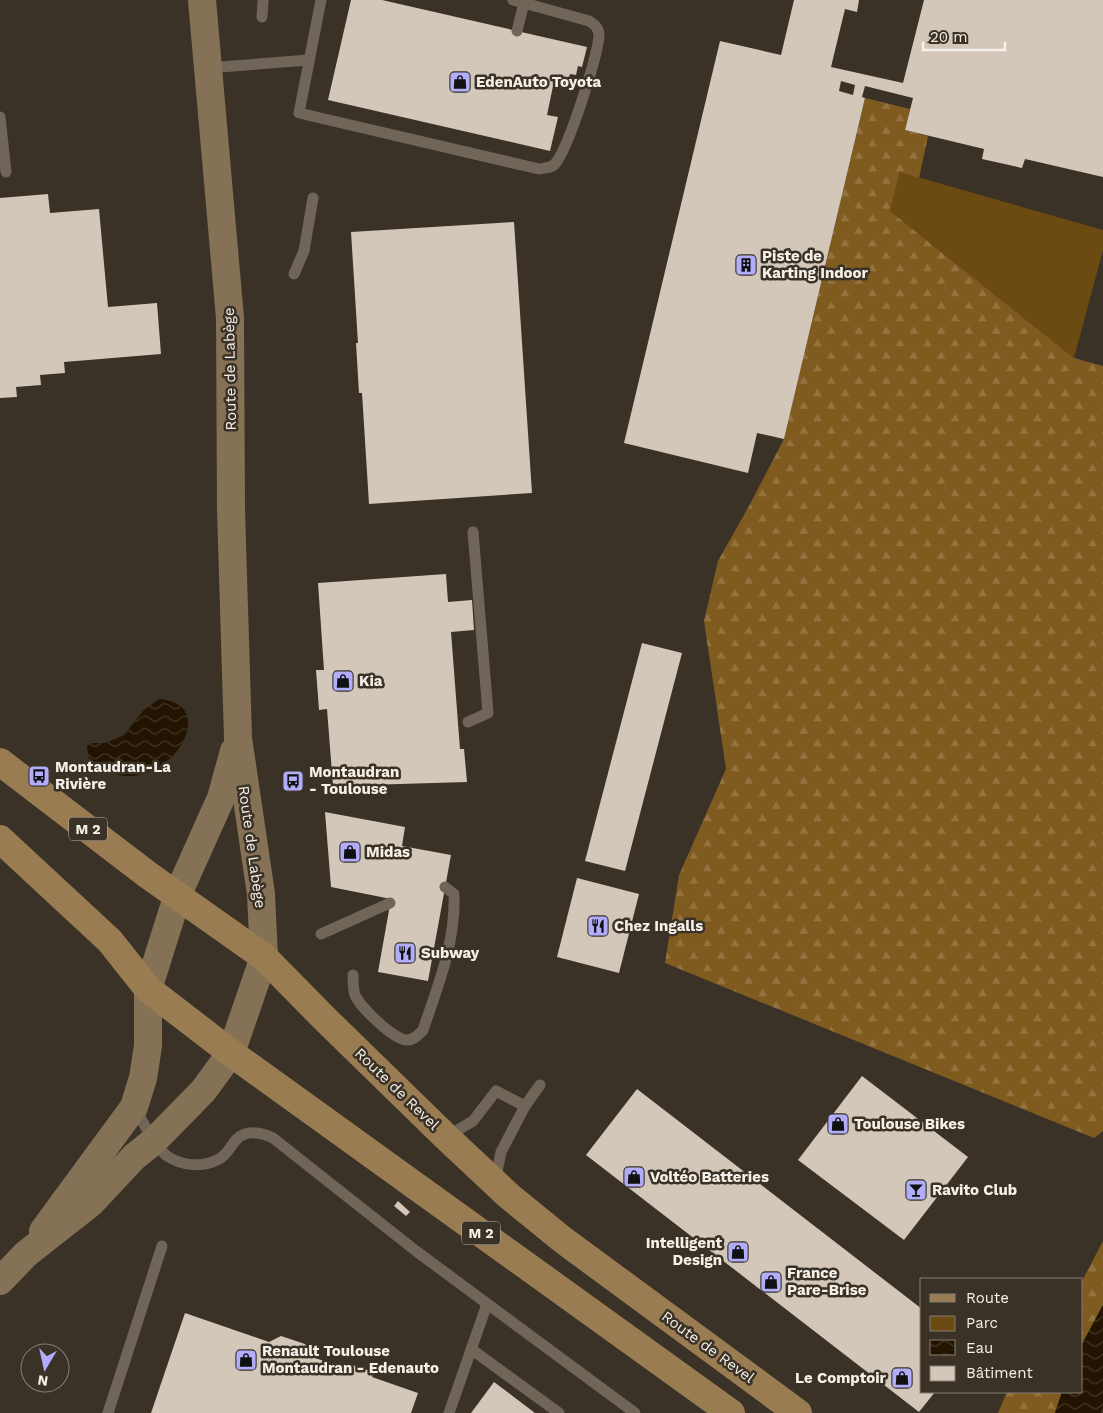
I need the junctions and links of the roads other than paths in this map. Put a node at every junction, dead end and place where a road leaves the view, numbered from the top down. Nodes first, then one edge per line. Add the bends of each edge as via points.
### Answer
1 (202, 0) edge
2 (263, 0) edge
3 (321, 0) edge
4 (518, 1) edge
5 (262, 17) dead end
6 (517, 31) dead end
7 (309, 60) junction
8 (208, 68) junction
9 (0, 117) edge
10 (6, 172) dead end
11 (313, 198) dead end
12 (294, 274) dead end
13 (473, 532) dead end
14 (468, 722) dead end
15 (238, 738) junction
16 (0, 762) edge
17 (0, 839) edge
18 (445, 887) dead end
19 (178, 894) junction
20 (390, 903) dead end
21 (321, 934) dead end
22 (264, 957) junction
23 (353, 975) dead end
24 (148, 989) junction
25 (231, 1053) junction
26 (540, 1085) dead end
27 (134, 1106) junction
28 (525, 1106) junction
29 (446, 1137) junction
30 (154, 1141) junction
31 (494, 1183) junction
32 (162, 1246) dead end
33 (26, 1254) junction
34 (0, 1281) edge
35 (487, 1304) junction
36 (471, 1350) junction
37 (108, 1413) edge
38 (449, 1413) edge
39 (559, 1413) edge
40 (636, 1413) edge
41 (731, 1413) edge
42 (798, 1413) edge

1 - 8 main road, Route de Labège
2 - 5 lane
3 - 7 lane
4 - 6 lane
4 - 7 lane via 589,21 597,27 599,35 575,118 562,154 552,166 539,169 300,113
7 - 8 lane
8 - 15 main road, Route de Labège via 230,318 231,510
9 - 10 lane
11 - 12 lane via 304,251
13 - 14 lane via 488,713
15 - 19 main road, Route de Labège via 221,798
15 - 22 main road, Route de Labège via 261,894
16 - 19 main road, Route de Revel / M 2
17 - 24 main road via 110,941
18 - 23 lane via 454,894 455,911 445,964 424,1030 407,1040 396,1037 355,996
19 - 22 main road, Route de Revel
19 - 24 main road, Route de Labège
20 - 21 lane
22 - 25 main road
22 - 29 main road, Route de Revel
24 - 25 main road
24 - 27 main road, Route de Labège via 148,1046
25 - 30 main road via 203,1091
25 - 41 main road, M 2
26 - 28 lane
27 - 30 lane
27 - 33 main road, Route de Labège
28 - 29 lane via 496,1090 473,1121
28 - 31 lane via 501,1152
29 - 31 main road, Route de Revel
30 - 33 main road via 134,1157 91,1203
30 - 35 lane via 168,1156 187,1164 203,1165 219,1159 237,1139 250,1133 273,1138
31 - 42 main road, Route de Revel via 571,1246
32 - 37 lane
33 - 34 main road
35 - 36 lane
35 - 40 lane
36 - 38 lane
36 - 39 lane

